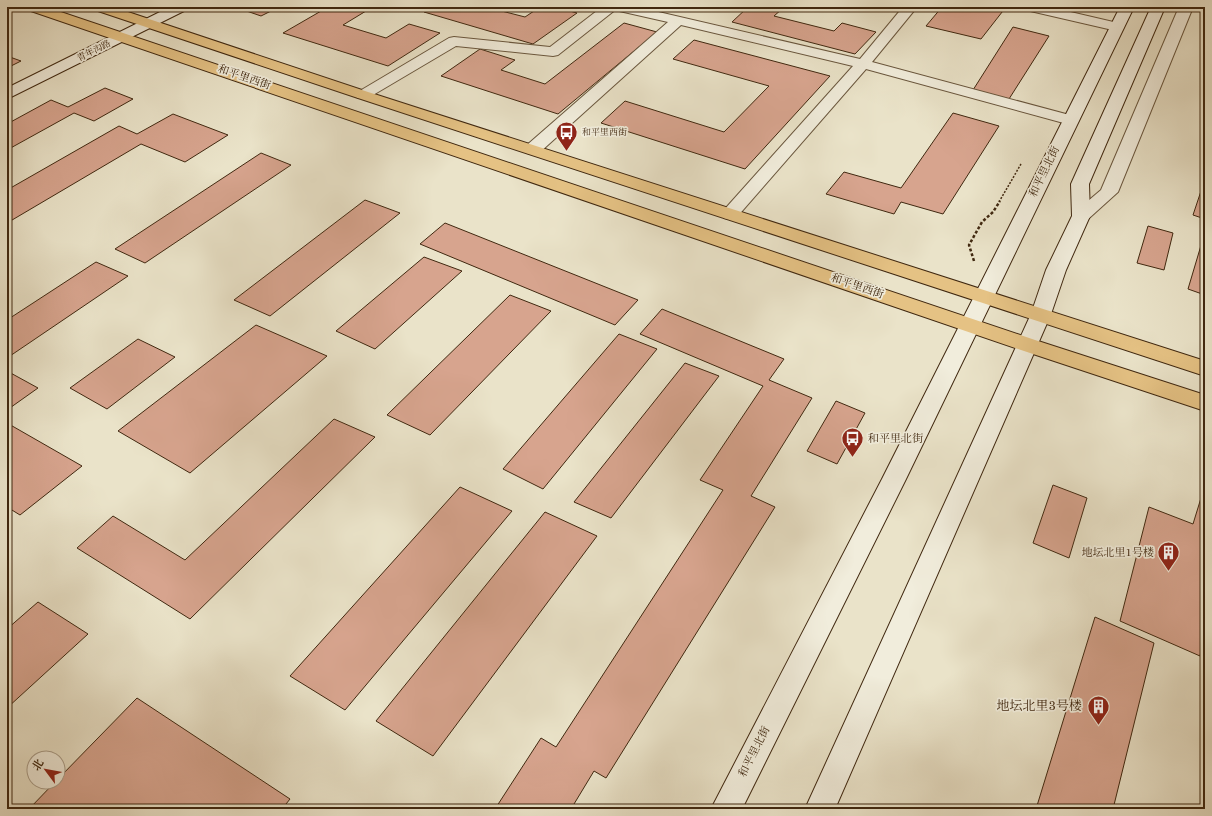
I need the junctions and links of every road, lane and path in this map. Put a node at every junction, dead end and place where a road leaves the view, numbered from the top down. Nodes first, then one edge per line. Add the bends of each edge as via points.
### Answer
1 (33, 7) edge
2 (100, 7) edge
3 (181, 7) edge
4 (610, 7) edge
5 (620, 7) edge
6 (910, 7) edge
7 (1031, 7) edge
8 (1127, 7) edge
9 (1158, 7) edge
10 (1186, 7) edge
11 (679, 20) junction
12 (150, 23) junction
13 (1117, 27) junction
14 (123, 36) junction
15 (863, 64) junction
16 (7, 94) edge
17 (363, 95) junction
18 (1071, 120) junction
19 (533, 149) junction
20 (730, 214) junction
21 (1081, 216) junction
22 (984, 296) junction
23 (1041, 314) junction
24 (970, 325) junction
25 (1028, 345) junction
26 (1205, 369) edge
27 (1205, 403) edge
28 (726, 809) edge
29 (820, 809) edge

1 - 14 main road, 和平里西街
2 - 12 main road, 和平里西街
3 - 12 street, 青年沟路
4 - 17 street via 553,52 454,41
5 - 11 street
6 - 15 street
7 - 13 street
8 - 13 street, 和平里北街
9 - 21 street via 1080,184
10 - 21 street via 1109,192
11 - 15 street
11 - 19 street
12 - 14 street, 青年沟路
12 - 17 main road, 和平里西街
13 - 18 street, 和平里北街
14 - 16 street, 青年沟路
14 - 24 main road, 和平里西街
15 - 18 street
15 - 20 street
17 - 19 main road, 和平里西街
18 - 22 street, 和平里北街
19 - 20 main road, 和平里西街
20 - 22 main road, 和平里西街
21 - 23 street via 1056,270
22 - 23 main road, 和平里西街
22 - 24 street, 和平里北街
23 - 25 street
23 - 26 main road, 和平里西街
24 - 25 main road, 和平里西街
24 - 28 street, 和平里北街
25 - 27 main road, 和平里西街
25 - 29 street

